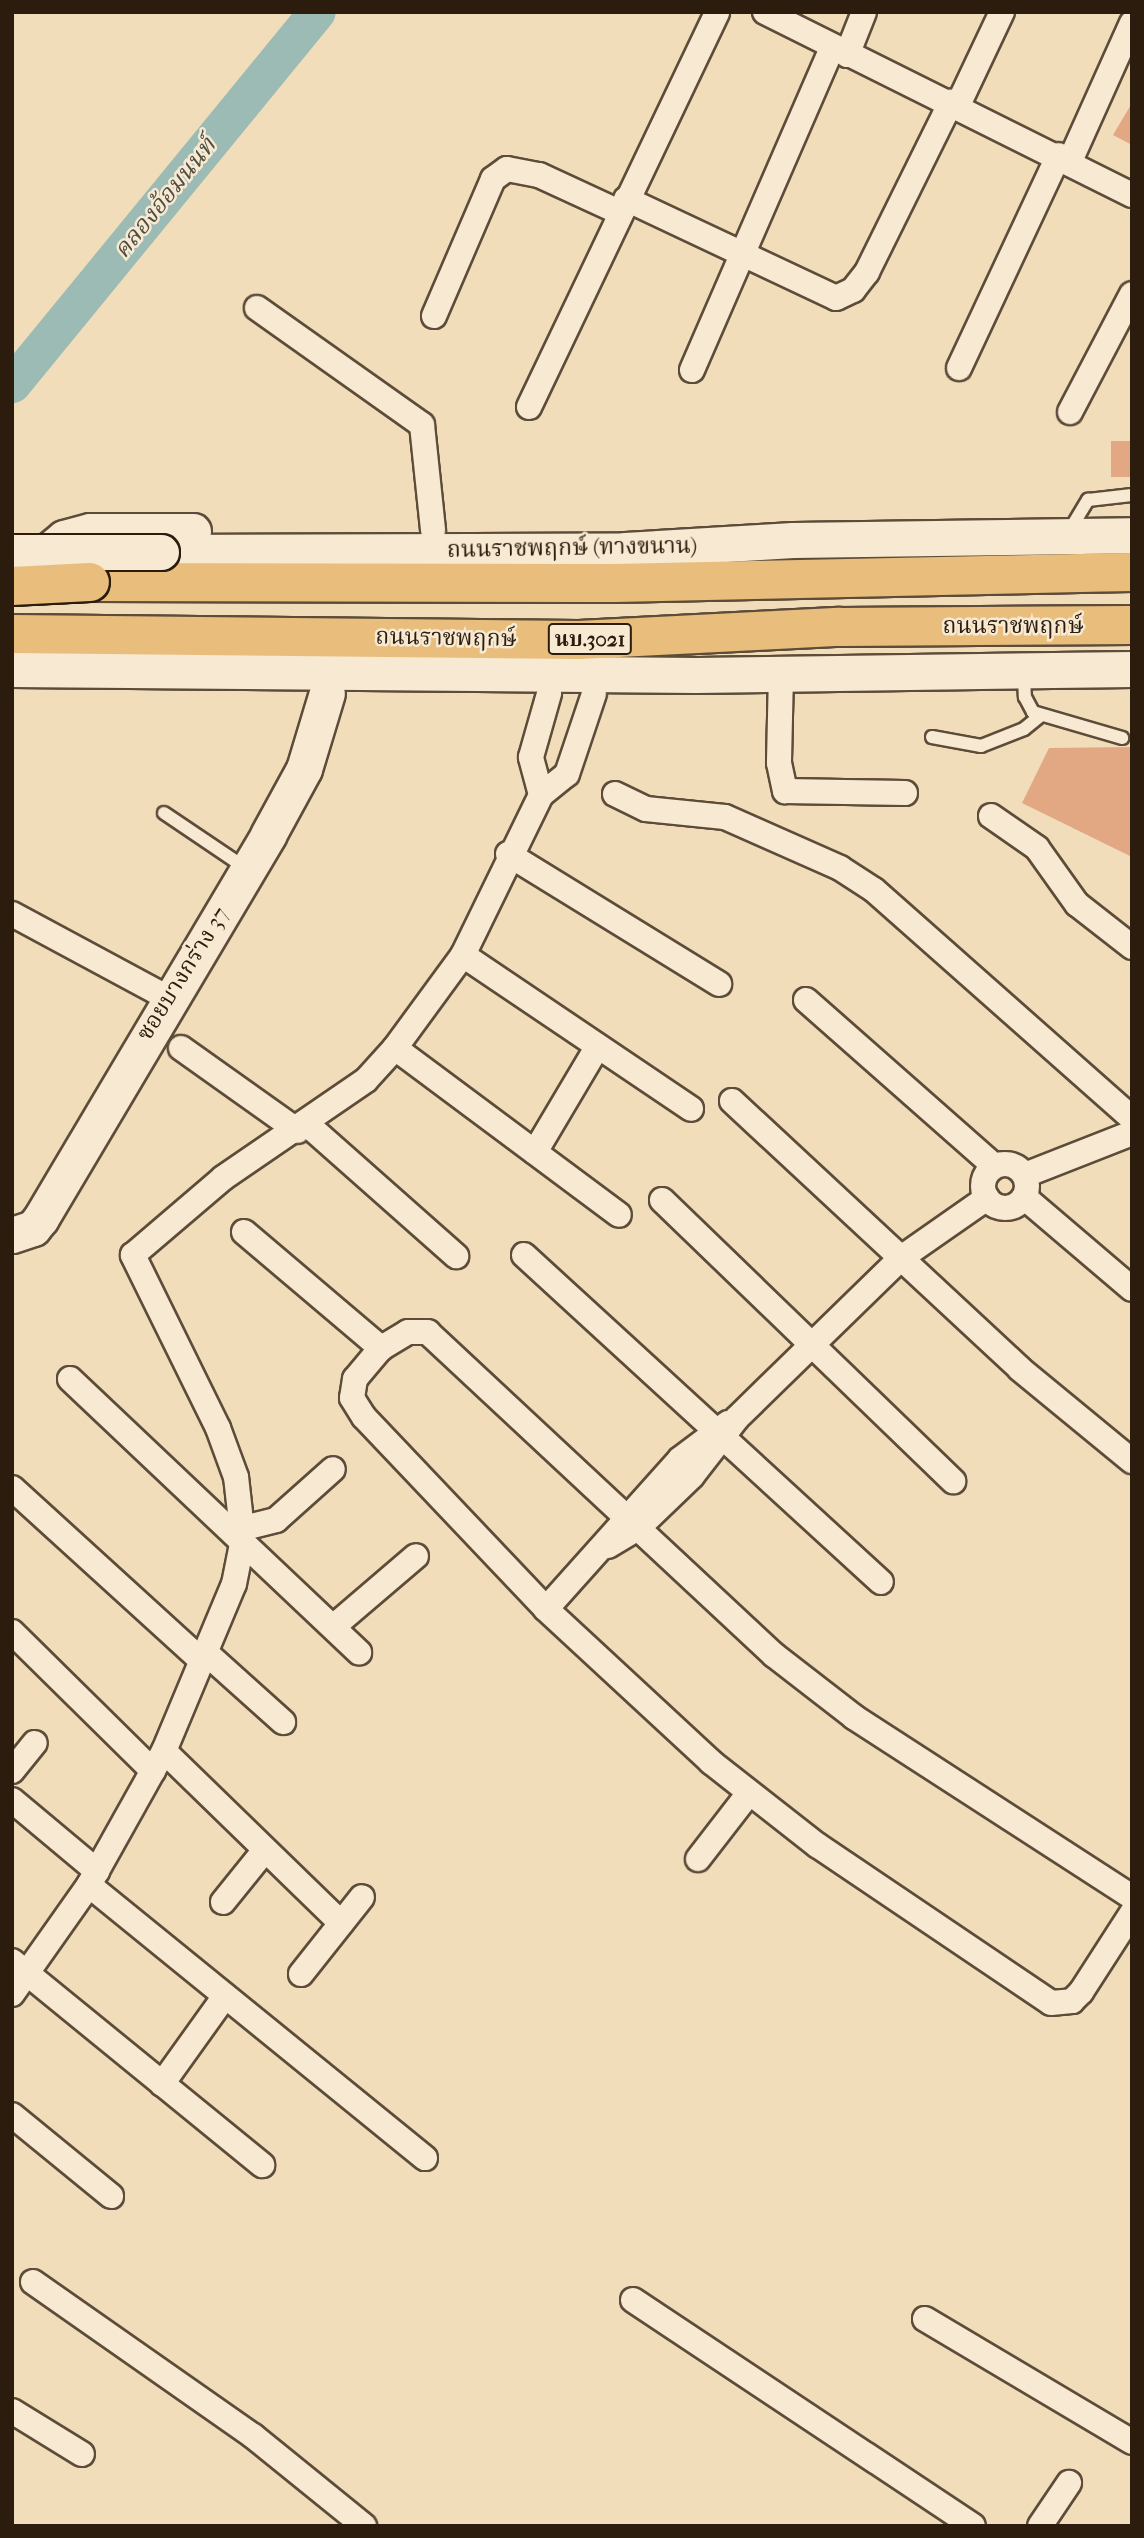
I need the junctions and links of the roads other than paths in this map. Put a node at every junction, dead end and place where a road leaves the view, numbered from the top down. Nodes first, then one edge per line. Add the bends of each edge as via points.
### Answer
1 (716, 12) edge
2 (765, 12) edge
3 (864, 12) edge
4 (1002, 12) edge
5 (1132, 23) edge
6 (840, 52) junction
7 (955, 104) junction
8 (1064, 158) junction
9 (1132, 195) edge
10 (623, 205) junction
11 (746, 254) junction
12 (1132, 294) edge
13 (257, 308) dead end
14 (434, 316) dead end
15 (959, 368) dead end
16 (692, 370) dead end
17 (529, 407) dead end
18 (1070, 412) dead end
19 (1132, 495) edge
20 (433, 530) junction
21 (1132, 535) edge
22 (1066, 537) junction
23 (793, 540) junction
24 (12, 552) edge
25 (1132, 558) edge
26 (1132, 572) edge
27 (1048, 573) junction
28 (12, 587) edge
29 (1132, 625) edge
30 (1049, 626) junction
31 (30, 634) edge
32 (1128, 666) edge
33 (1023, 667) junction
34 (12, 669) edge
35 (781, 673) junction
36 (696, 675) junction
37 (12, 686) edge
38 (327, 693) junction
39 (550, 694) junction
40 (594, 694) junction
41 (1040, 716) junction
42 (932, 737) dead end
43 (1122, 738) dead end
44 (905, 793) dead end
45 (615, 794) dead end
46 (541, 795) junction
47 (164, 813) dead end
48 (991, 816) dead end
49 (508, 853) junction
50 (247, 869) junction
51 (12, 914) edge
52 (1132, 947) edge
53 (463, 955) junction
54 (719, 984) dead end
55 (170, 999) junction
56 (806, 1000) dead end
57 (598, 1046) junction
58 (181, 1048) dead end
59 (396, 1048) junction
60 (732, 1101) dead end
61 (691, 1109) dead end
62 (1132, 1118) edge
63 (303, 1128) junction
64 (1132, 1133) edge
65 (535, 1152) junction
66 (995, 1166) junction
67 (1024, 1186) junction
68 (987, 1198) junction
69 (662, 1200) dead end
70 (619, 1215) dead end
71 (244, 1232) dead end
72 (12, 1235) edge
73 (524, 1255) dead end
74 (456, 1256) dead end
75 (901, 1258) junction
76 (1132, 1289) edge
77 (807, 1346) junction
78 (381, 1348) junction
79 (70, 1379) dead end
80 (719, 1435) junction
81 (1132, 1461) edge
82 (333, 1469) dead end
83 (953, 1481) dead end
84 (12, 1488) edge
85 (631, 1522) junction
86 (243, 1534) junction
87 (416, 1556) dead end
88 (881, 1583) dead end
89 (546, 1609) junction
90 (333, 1627) junction
91 (12, 1632) edge
92 (359, 1652) dead end
93 (203, 1656) junction
94 (283, 1722) dead end
95 (35, 1743) dead end
96 (159, 1761) junction
97 (12, 1771) edge
98 (749, 1793) junction
99 (12, 1800) edge
100 (265, 1850) junction
101 (698, 1859) dead end
102 (93, 1878) junction
103 (362, 1897) dead end
104 (1132, 1897) edge
105 (223, 1902) dead end
106 (1132, 1913) edge
107 (341, 1923) junction
108 (20, 1967) edge
109 (301, 1974) dead end
110 (12, 1994) edge
111 (225, 1996) junction
112 (162, 2084) junction
113 (12, 2115) edge
114 (425, 2158) dead end
115 (262, 2165) dead end
116 (111, 2196) dead end
117 (33, 2282) dead end
118 (633, 2300) dead end
119 (925, 2319) dead end
120 (12, 2411) edge
121 (1132, 2442) edge
122 (82, 2454) dead end
123 (1069, 2483) dead end
124 (364, 2526) edge
125 (973, 2526) edge
126 (1040, 2526) edge

1 - 10 street
2 - 6 street
3 - 6 street
4 - 7 street
5 - 8 street
6 - 7 street
6 - 11 street
7 - 8 street
7 - 11 street via 853,289 836,298
8 - 9 street
8 - 15 street
10 - 11 street
10 - 14 street via 539,175 507,169 493,179
10 - 17 street
11 - 16 street
12 - 18 street
13 - 20 street via 422,425
19 - 22 lane via 1088,500
20 - 23 main road via 636,528
20 - 28 main road via 90,531 49,548
21 - 22 main road, ถนนราชพฤกษ์ (ทางขนาน)
22 - 23 main road, ถนนราชพฤกษ์ (ทางขนาน)
23 - 24 main road, ถนนราชพฤกษ์ (ทางขนาน), bridge via 625,550
25 - 27 main road
26 - 27 main road
27 - 28 main road, bridge via 614,583 90,582
29 - 30 main road, ถนนราชพฤกษ์ / นบ.3021
30 - 31 main road, ถนนราชพฤกษ์ / นบ.3021 via 840,627 579,640
30 - 32 main road
32 - 33 main road, นบ.3021
33 - 35 main road, นบ.3021
33 - 41 lane via 1025,697
34 - 36 main road, นบ.3021
35 - 36 main road, นบ.3021
35 - 44 street via 779,762 785,791
36 - 40 main road
37 - 38 main road
38 - 39 main road
38 - 50 main road, ซอยบางกร่าง 37 via 304,769
39 - 40 main road
39 - 46 street via 531,757
40 - 46 street via 567,774
41 - 42 lane via 1024,729 981,746
41 - 43 lane
45 - 62 street via 646,809 725,817 840,868 874,890
46 - 49 street
47 - 50 lane
48 - 52 street via 1037,848 1077,904
49 - 53 street
49 - 54 street
50 - 55 main road, ซอยบางกร่าง 37
51 - 55 street
53 - 57 street
53 - 59 street
55 - 72 main road, ซอยบางกร่าง 37 via 41,1218 33,1228
56 - 66 street
57 - 61 street
57 - 65 street
58 - 63 street
59 - 63 street via 366,1080
59 - 65 street
60 - 75 street
63 - 74 street
63 - 86 street via 223,1178 133,1255 218,1428 236,1477
64 - 67 street
65 - 70 street
66 - 67 street via 1010,1164
66 - 68 street via 984,1180
67 - 68 street via 1007,1208
67 - 76 street
68 - 75 street
69 - 77 street
71 - 78 street
73 - 80 street
75 - 77 street
75 - 81 street via 1020,1369
77 - 80 street
77 - 83 street
78 - 85 street via 408,1332 428,1332 482,1377
78 - 89 street via 355,1379 356,1406
79 - 86 street
80 - 85 street
80 - 88 street
82 - 86 street via 276,1520
84 - 93 street
85 - 89 street
85 - 104 street via 774,1655 854,1717
86 - 90 street
86 - 93 street via 234,1584
87 - 90 street
89 - 98 street
90 - 92 street
91 - 96 street
93 - 94 street
93 - 96 street
95 - 97 street
96 - 100 street
96 - 102 street
98 - 101 street
98 - 106 street via 817,1846 1051,2003 1072,2001 1081,1992
99 - 102 street
100 - 105 street
100 - 107 street
102 - 108 street
102 - 111 street
103 - 107 street
107 - 109 street
108 - 110 street
108 - 112 street
111 - 112 street
111 - 114 street
112 - 115 street
113 - 116 street
117 - 124 street via 253,2436
118 - 125 street
119 - 121 street
120 - 122 street
123 - 126 street

